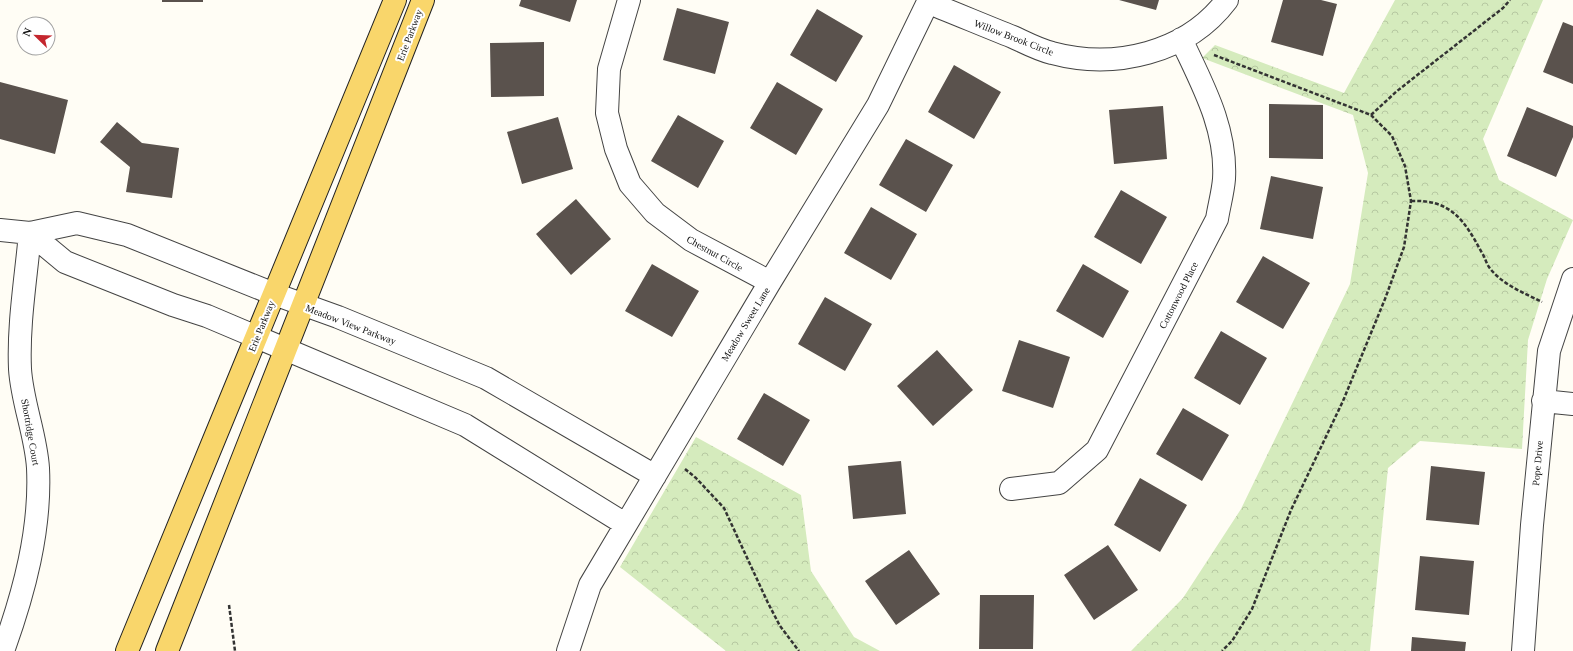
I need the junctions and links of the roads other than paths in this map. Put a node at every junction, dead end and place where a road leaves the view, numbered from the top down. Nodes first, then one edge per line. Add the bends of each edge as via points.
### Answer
1 (394, 0) edge
2 (423, 0) edge
3 (629, 0) edge
4 (1227, 0) edge
5 (929, 1) edge
6 (1182, 39) junction
7 (0, 230) edge
8 (30, 233) junction
9 (1573, 279) edge
10 (770, 282) junction
11 (274, 294) junction
12 (304, 305) junction
13 (257, 336) junction
14 (287, 349) junction
15 (1543, 401) junction
16 (1573, 404) edge
17 (655, 476) junction
18 (1011, 489) dead end
19 (625, 524) junction
20 (3, 651) edge
21 (127, 651) edge
22 (167, 651) edge
23 (568, 651) edge
24 (1523, 651) edge

1 - 11 main road, Erie Parkway
2 - 12 main road, Erie Parkway
3 - 10 street, Chestnut Circle via 609,69 607,112 616,149 630,184 655,213 691,240
4 - 6 street, Willow Brook Circle via 1219,11
5 - 6 street, Willow Brook Circle via 1052,53 1090,60 1122,60 1156,52
5 - 10 street, Meadow Sweet Lane via 878,105
6 - 18 street, Cottonwood Place via 1210,102 1222,141 1224,180 1217,219 1097,450 1059,483
7 - 8 street, Meadow View Parkway
8 - 11 street, Meadow View Parkway via 77,223 127,235
8 - 13 street via 65,262
8 - 20 street, Shortridge Court via 20,370 38,467 35,533 18,609
9 - 15 street, Pope Drive via 1549,352
10 - 17 street, Meadow Sweet Lane
11 - 12 street, Meadow View Parkway
11 - 13 main road, Erie Parkway
12 - 14 main road, Erie Parkway
12 - 17 street, Meadow View Parkway via 486,378
13 - 14 street
13 - 21 main road, Erie Parkway
14 - 19 street via 465,425
14 - 22 main road, Erie Parkway
15 - 16 street
15 - 24 street, Pope Drive
17 - 19 street, Meadow Sweet Lane
19 - 23 street, Meadow Sweet Lane via 590,585

